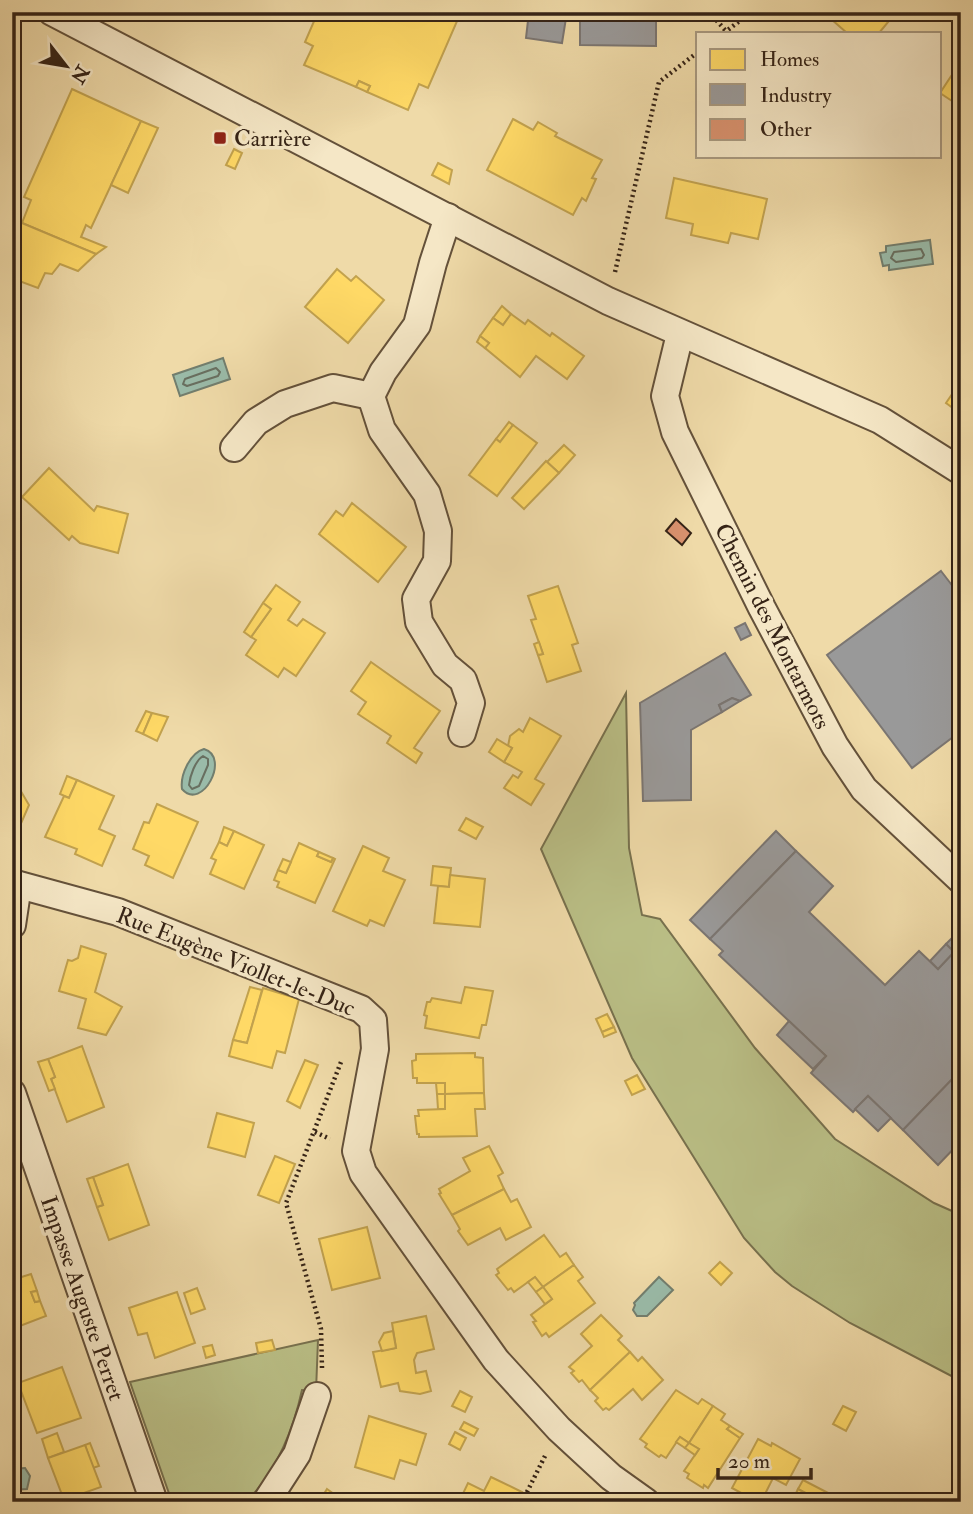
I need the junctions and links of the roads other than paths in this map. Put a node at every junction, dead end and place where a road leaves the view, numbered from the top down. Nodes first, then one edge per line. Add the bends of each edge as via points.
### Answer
1 (52, 12) edge
2 (449, 217) junction
3 (680, 334) junction
4 (371, 396) junction
5 (234, 448) dead end
6 (961, 471) edge
7 (463, 733) dead end
8 (961, 880) edge
9 (15, 884) edge
10 (12, 925) edge
11 (12, 1093) edge
12 (317, 1396) road end
13 (154, 1502) edge
14 (267, 1502) edge
15 (646, 1502) edge

1 - 2 street
2 - 3 street
2 - 4 street via 417,325
3 - 6 street via 880,420
3 - 8 street, Chemin des Montarmots via 665,396 675,432 762,608 835,746 864,789
4 - 5 street via 333,388 285,404 256,422
4 - 7 street via 382,430 427,494 438,531 437,561 416,599 419,622 445,665 463,680 471,703
9 - 10 street
9 - 15 street, Rue Eugène Viollet-le-Duc via 118,912 360,1009 373,1020 375,1049 356,1151 363,1173 496,1360 559,1429 611,1478
11 - 13 street, Impasse Auguste Perret
12 - 14 street via 297,1454

